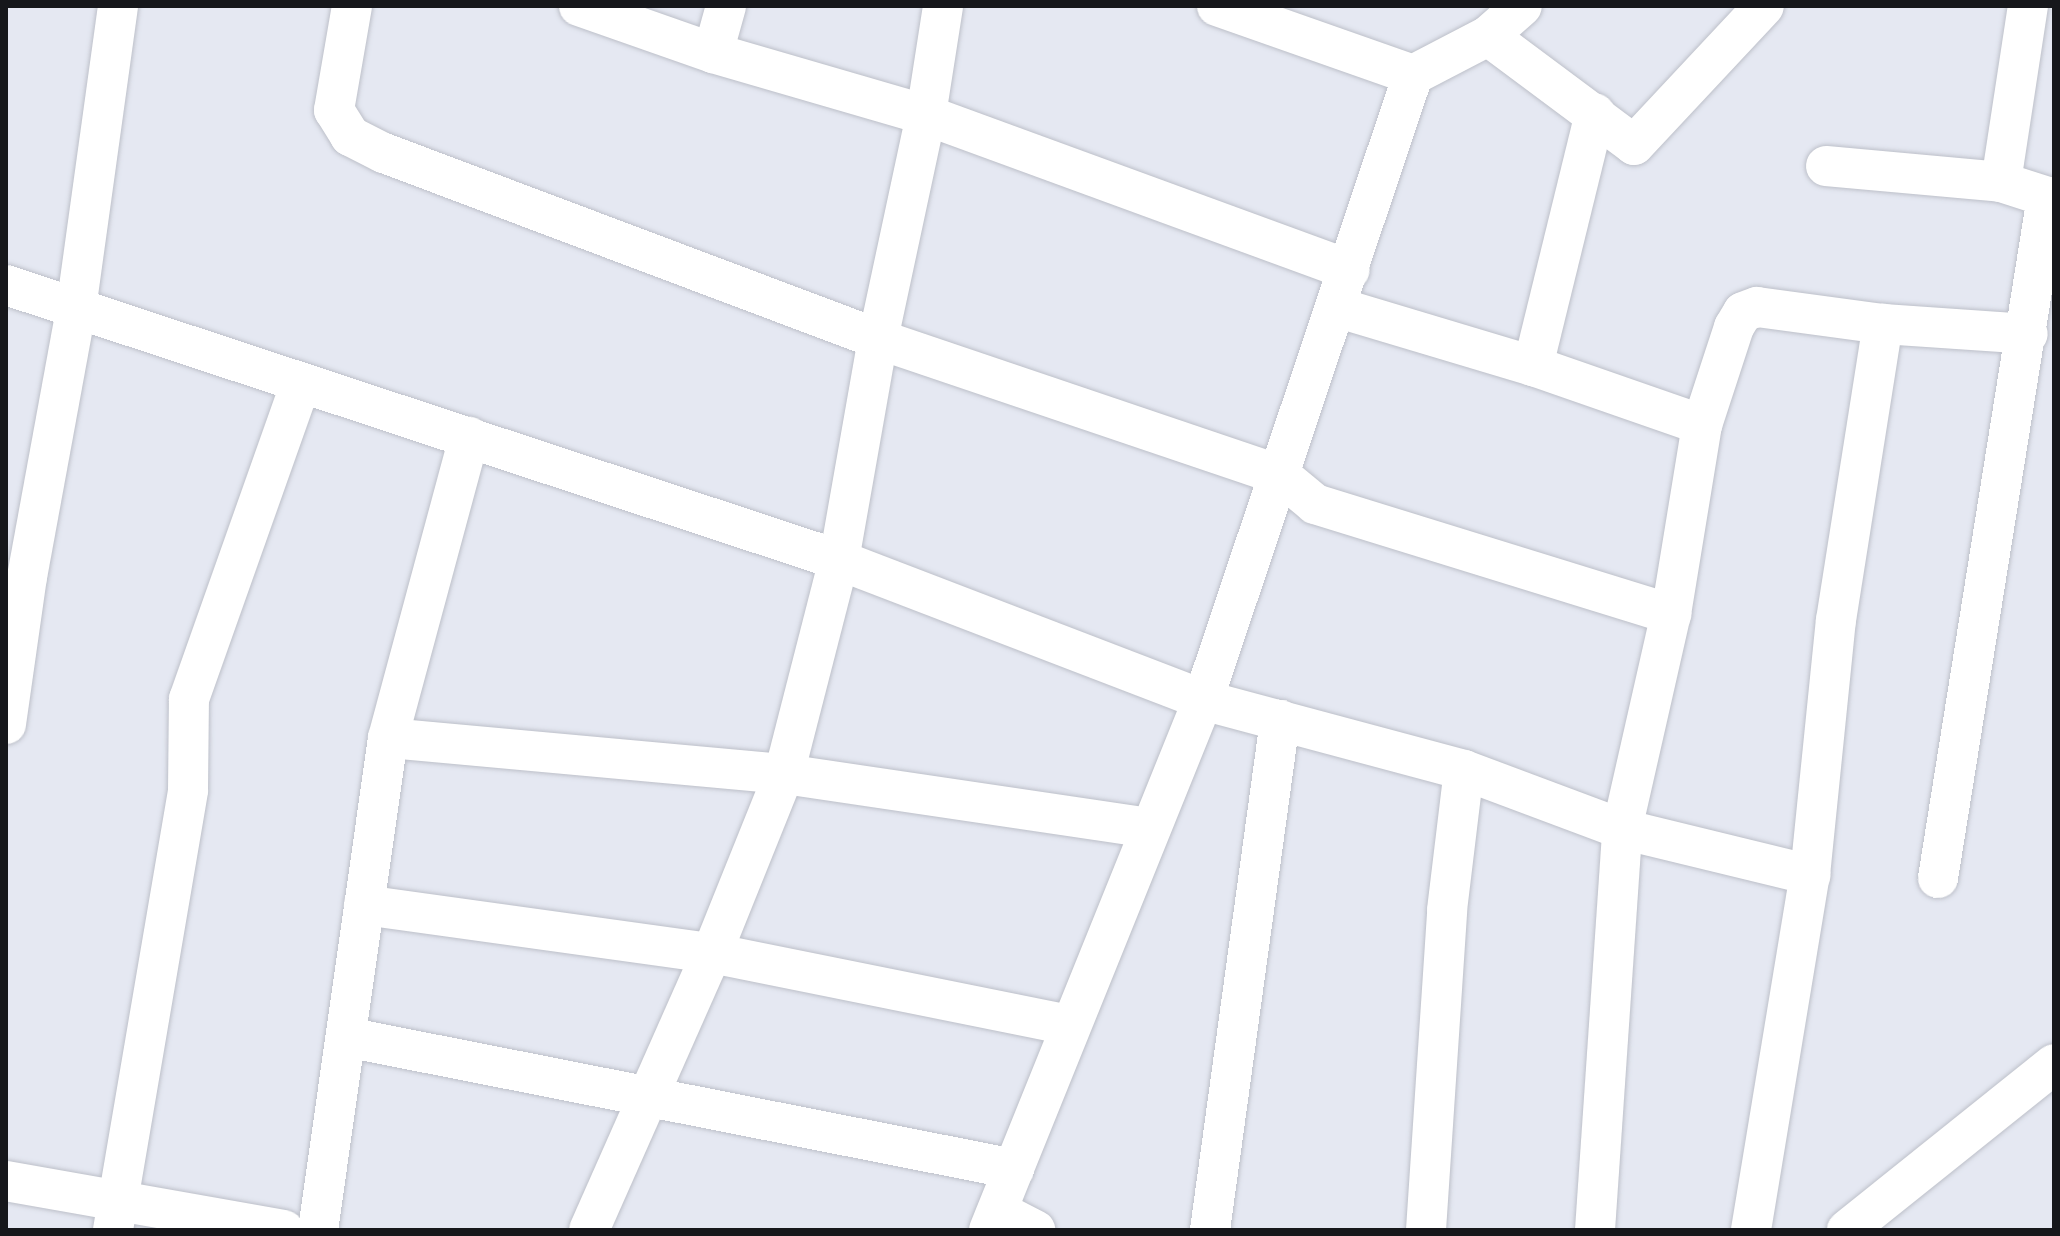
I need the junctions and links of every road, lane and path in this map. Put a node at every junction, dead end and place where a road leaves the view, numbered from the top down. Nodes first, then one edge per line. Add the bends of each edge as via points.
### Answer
1 (118, 6) edge
2 (352, 6) edge
3 (579, 6) edge
4 (726, 6) edge
5 (943, 6) edge
6 (1217, 6) edge
7 (1522, 6) edge
8 (1764, 6) edge
9 (2028, 6) edge
10 (1309, 21) edge
11 (1488, 36) junction
12 (713, 53) junction
13 (1413, 75) junction
14 (1595, 114) junction
15 (926, 115) junction
16 (1826, 166) dead end
17 (2001, 182) junction
18 (2051, 198) edge
19 (1349, 270) junction
20 (6, 285) edge
21 (1336, 307) junction
22 (76, 309) junction
23 (1883, 324) junction
24 (2028, 334) junction
25 (878, 339) junction
26 (1533, 366) junction
27 (301, 383) junction
28 (1702, 425) junction
29 (469, 437) junction
30 (1280, 475) junction
31 (839, 560) junction
32 (17, 575) edge
33 (1671, 614) junction
34 (1203, 700) junction
35 (1280, 720) junction
36 (6, 724) edge
37 (388, 738) junction
38 (1464, 770) junction
39 (784, 774) junction
40 (1150, 828) junction
41 (1622, 829) junction
42 (1810, 875) junction
43 (1938, 878) dead end
44 (364, 905) junction
45 (712, 953) junction
46 (1070, 1025) junction
47 (346, 1037) junction
48 (2054, 1064) edge
49 (650, 1096) junction
50 (1014, 1169) junction
51 (6, 1181) edge
52 (115, 1216) edge
53 (993, 1221) edge
54 (284, 1230) edge
55 (318, 1230) edge
56 (589, 1230) edge
57 (1035, 1230) edge
58 (1210, 1230) edge
59 (1426, 1230) edge
60 (1595, 1230) edge
61 (1751, 1230) edge
62 (1847, 1230) edge

1 - 22 street
2 - 25 street via 334,110 350,136
3 - 12 street
4 - 12 street
5 - 15 street
6 - 10 street
7 - 11 street
8 - 14 street via 1634,145
9 - 17 street
10 - 13 street
11 - 13 street
11 - 14 street
12 - 15 street
13 - 19 street
14 - 26 street
15 - 19 street
15 - 25 street
16 - 17 street
17 - 18 street
18 - 24 street
19 - 21 street
20 - 22 street
21 - 26 street
21 - 30 street
22 - 27 street
22 - 32 street
23 - 24 street
23 - 28 street via 1757,307 1743,312
23 - 42 street via 1836,620
24 - 43 street
25 - 30 street
25 - 31 street
26 - 28 street
27 - 29 street
27 - 52 street via 189,699 188,790
28 - 33 street
29 - 31 street
29 - 37 street
30 - 33 street via 1315,504
30 - 34 street
31 - 34 street
31 - 39 street
32 - 36 street
33 - 41 street
34 - 35 street
34 - 40 street
35 - 38 street
35 - 58 street
37 - 39 street
37 - 44 street
38 - 41 street
38 - 59 street via 1447,910
39 - 40 street
39 - 45 street
40 - 46 street
41 - 42 street
41 - 60 street
42 - 61 street
44 - 45 street
44 - 47 street
45 - 46 street
45 - 49 street
46 - 50 street
47 - 49 street
47 - 55 street
48 - 62 street
49 - 50 street
49 - 56 street
50 - 53 street
51 - 52 street
52 - 54 street
53 - 57 street

